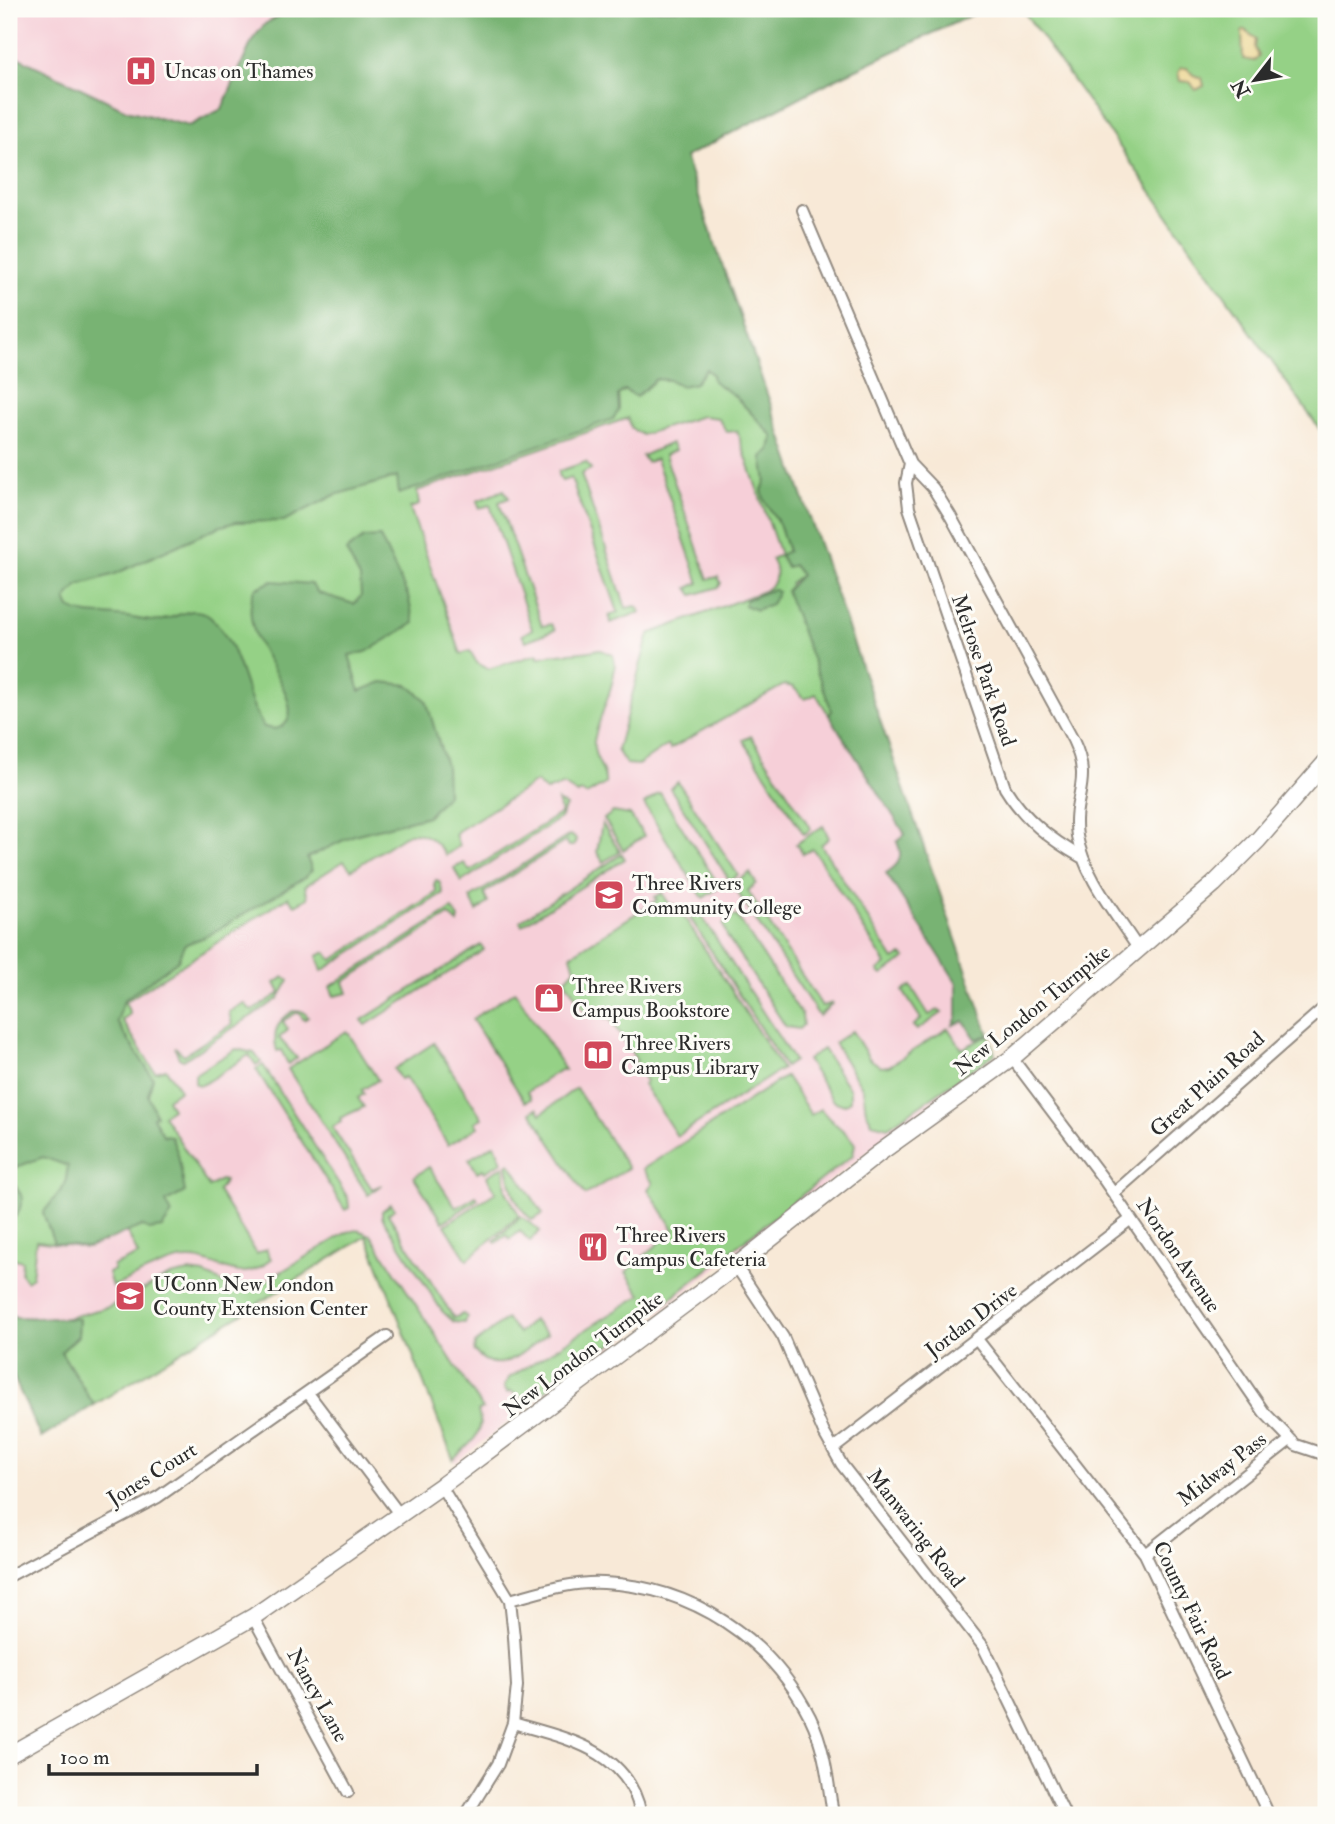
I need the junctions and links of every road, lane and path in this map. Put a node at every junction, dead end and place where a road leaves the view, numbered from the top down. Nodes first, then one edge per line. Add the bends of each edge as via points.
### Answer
1 (802, 211) dead end
2 (910, 464) junction
3 (1326, 762) edge
4 (1081, 857) junction
5 (1139, 950) junction
6 (1326, 1006) edge
7 (1012, 1058) junction
8 (1114, 1194) junction
9 (1131, 1219) junction
10 (736, 1266) junction
11 (387, 1336) dead end
12 (977, 1339) junction
13 (308, 1393) junction
14 (1290, 1440) junction
15 (833, 1449) junction
16 (1326, 1455) edge
17 (442, 1486) junction
18 (400, 1515) junction
19 (1144, 1554) junction
20 (9, 1576) edge
21 (510, 1600) junction
22 (253, 1617) junction
23 (513, 1723) junction
24 (9, 1755) edge
25 (348, 1792) dead end
26 (466, 1815) edge
27 (641, 1815) edge
28 (833, 1815) edge
29 (1065, 1815) edge
30 (1269, 1815) edge

1 - 2 street, Melrose Park Road
2 - 4 street, Melrose Park Road via 933,488 951,517 1078,750 1084,780 1076,822
2 - 4 street, Melrose Park Road via 906,483 909,508 1005,788 1041,831
3 - 5 main road, New London Turnpike via 1258,840
4 - 5 street, Melrose Park Road
5 - 7 main road, New London Turnpike
6 - 8 street, Great Plain Road
7 - 8 street, Nordon Avenue
7 - 10 main road, New London Turnpike via 878,1154
8 - 9 street, Nordon Avenue
9 - 12 street, Jordan Drive
9 - 14 street, Nordon Avenue via 1254,1400
10 - 15 street, Manwaring Road via 787,1345
10 - 17 main road, New London Turnpike
11 - 13 street, Jones Court
12 - 15 street, Jordan Drive
12 - 19 street, County Fair Road
13 - 18 street
13 - 20 street, Jones Court via 158,1497
14 - 16 street, Nordon Avenue
14 - 19 street, Midway Pass
15 - 29 street, Manwaring Road via 983,1646
17 - 18 main road, New London Turnpike
17 - 21 street
18 - 22 main road, New London Turnpike
19 - 30 street, County Fair Road
21 - 23 street via 517,1686
21 - 28 street via 555,1588 603,1583 659,1590 706,1609 745,1636 785,1676 811,1718
22 - 24 main road, New London Turnpike
22 - 25 street, Nancy Lane
23 - 26 street via 498,1764
23 - 27 street via 583,1743 612,1764 637,1792

